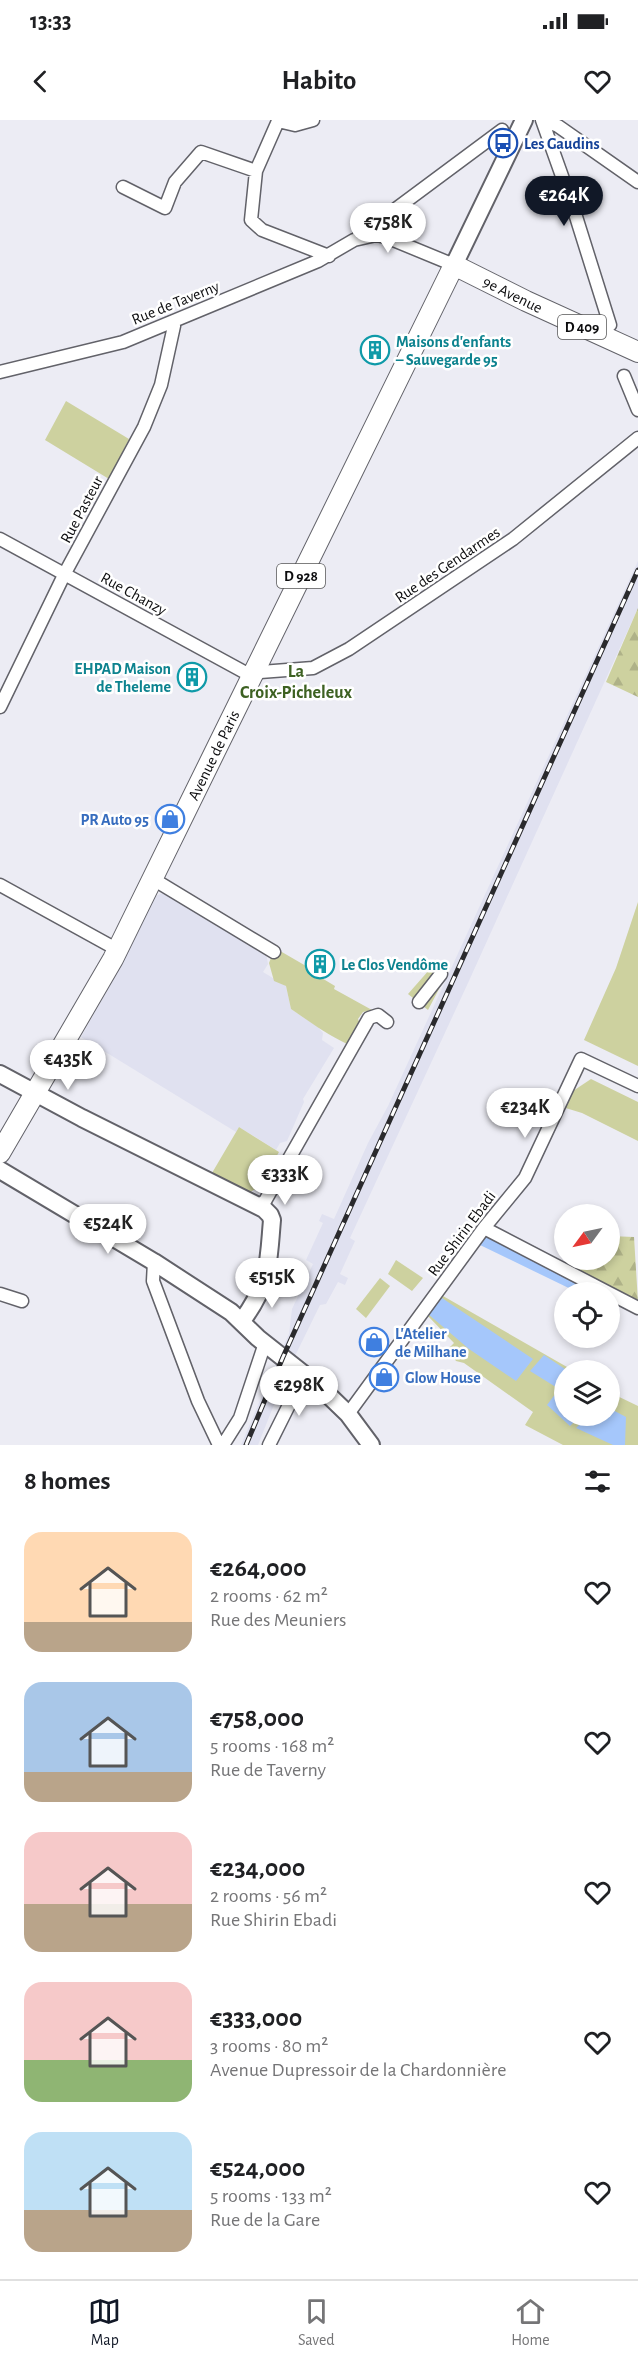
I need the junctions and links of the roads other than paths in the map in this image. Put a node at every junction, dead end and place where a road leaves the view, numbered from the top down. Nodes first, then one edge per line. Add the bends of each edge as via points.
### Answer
1 (313, 120) edge
2 (542, 120) edge
3 (523, 121) edge
4 (502, 130) dead end
5 (256, 171) junction
6 (638, 182) edge
7 (123, 188) dead end
8 (354, 240) junction
9 (329, 256) junction
10 (454, 265) junction
11 (172, 322) junction
12 (610, 325) dead end
13 (638, 352) edge
14 (0, 372) edge
15 (624, 376) dead end
16 (638, 410) edge
17 (638, 438) edge
18 (0, 539) edge
19 (65, 573) junction
20 (254, 672) junction
21 (0, 707) edge
22 (159, 883) junction
23 (0, 885) edge
24 (118, 950) junction
25 (274, 952) dead end
26 (441, 974) dead end
27 (419, 1002) dead end
28 (374, 1018) dead end
29 (0, 1074) edge
30 (638, 1086) edge
31 (35, 1094) junction
32 (0, 1153) edge
33 (0, 1170) edge
34 (257, 1206) junction
35 (484, 1228) junction
36 (154, 1262) junction
37 (588, 1282) edge
38 (0, 1294) edge
39 (620, 1299) edge
40 (22, 1301) dead end
41 (638, 1308) edge
42 (242, 1321) junction
43 (265, 1343) junction
44 (308, 1376) junction
45 (348, 1414) junction
46 (221, 1445) edge
47 (269, 1445) edge
48 (371, 1445) edge

1 - 5 street via 295,125 278,121
2 - 6 street via 558,126
2 - 12 street
3 - 10 main road, Avenue de Paris / D 928
4 - 8 street, Rue de Taverny
5 - 7 street via 201,152 175,182 165,208
5 - 9 street via 250,216 255,225
8 - 9 street, Rue de Taverny
8 - 10 street, Rue de Taverny via 386,237
9 - 11 street, Rue de Taverny
10 - 13 main road, 9e Avenue / D 409
10 - 20 main road, Avenue de Paris / D 928
11 - 14 street, Rue de Taverny via 123,342
11 - 19 street, Rue Pasteur via 161,385 144,427
15 - 16 street
17 - 20 street, Rue des Gendarmes via 513,539 349,649 313,668
18 - 19 street, Rue Chanzy
19 - 20 street, Rue Chanzy via 246,673
19 - 21 street, Rue Pasteur
20 - 22 main road, Avenue de Paris / D 928
22 - 24 main road, Avenue de Paris / D 928
22 - 25 street
23 - 24 street
24 - 31 main road, Avenue de Paris / D 928
26 - 27 street
28 - 34 street via 350,1050 269,1195
29 - 31 main road
30 - 35 street, Rue Shirin Ebadi via 581,1059 525,1178
31 - 32 main road, Avenue de Paris / D 928
31 - 34 main road
33 - 36 main road
34 - 42 main road via 272,1220 267,1276 259,1297
35 - 37 street
35 - 45 street, Rue Shirin Ebadi
36 - 42 main road
36 - 46 street via 153,1281 198,1401
38 - 40 street
39 - 41 street
42 - 43 main road
43 - 44 main road
43 - 46 street via 240,1418
44 - 45 main road
44 - 47 street
45 - 48 main road

